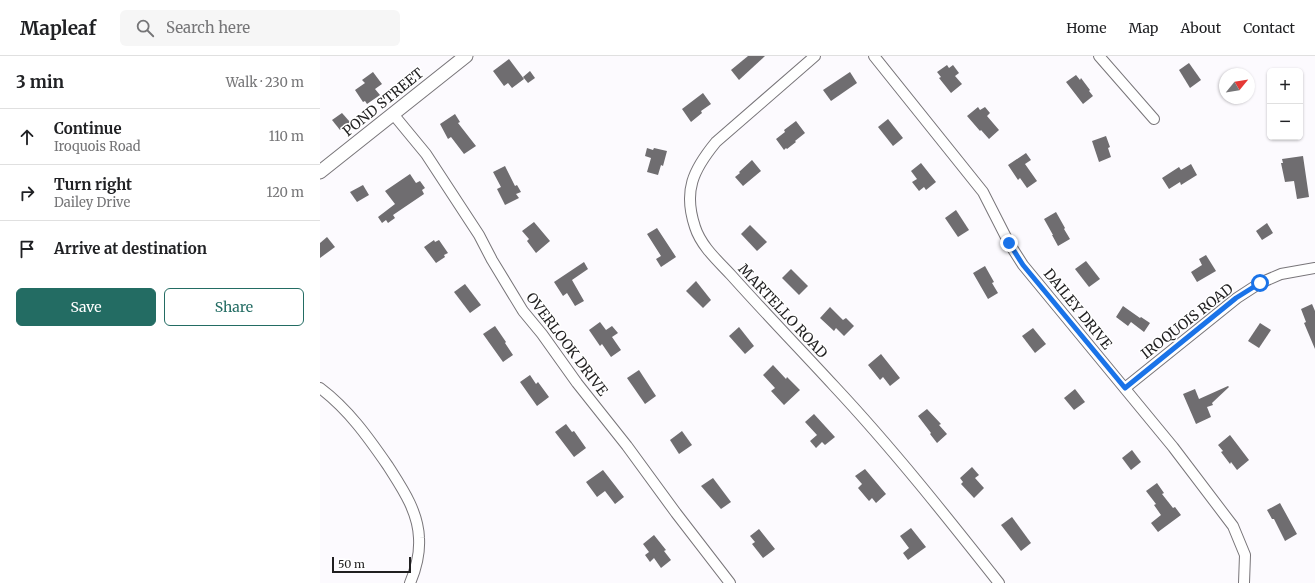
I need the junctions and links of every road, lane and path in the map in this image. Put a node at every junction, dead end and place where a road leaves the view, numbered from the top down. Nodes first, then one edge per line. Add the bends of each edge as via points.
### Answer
1 (466, 56) edge
2 (815, 56) edge
3 (874, 56) edge
4 (1099, 56) edge
5 (393, 114) junction
6 (1154, 119) dead end
7 (320, 172) edge
8 (1315, 268) edge
9 (320, 388) edge
10 (1125, 388) junction
11 (410, 583) edge
12 (730, 583) edge
13 (999, 583) edge
14 (1244, 583) edge

1 - 5 main road, POND STREET
2 - 13 street, MARTELLO ROAD via 716,142 704,156 697,168 690,191 689,204 696,229 707,248 836,387
3 - 10 street, DAILEY DRIVE via 983,192 1023,265
4 - 6 street
5 - 7 main road, POND STREET
5 - 12 street, OVERLOOK DRIVE via 426,154 479,235 523,312
8 - 10 street, IROQUOIS ROAD via 1281,274 1236,298
9 - 11 street via 360,427 409,500 419,537 417,561
10 - 14 street, DAILEY DRIVE via 1233,526 1245,555

